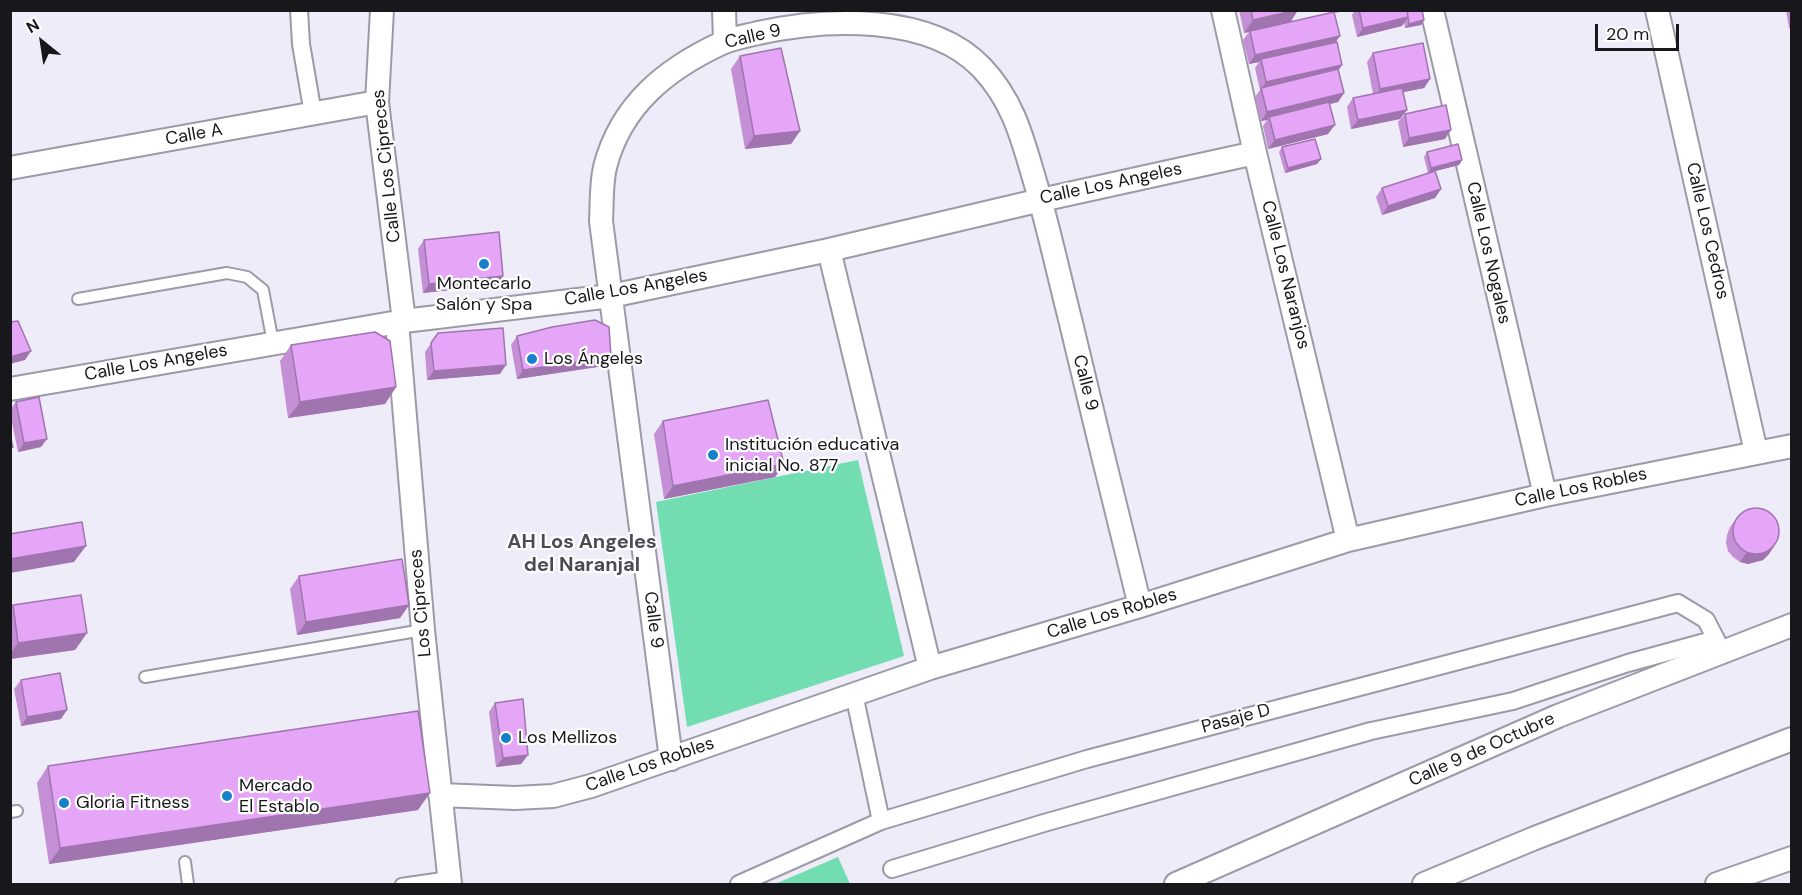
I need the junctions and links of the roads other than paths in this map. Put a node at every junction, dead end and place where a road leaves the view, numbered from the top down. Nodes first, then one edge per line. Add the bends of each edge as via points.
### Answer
1 (299, 10) edge
2 (382, 10) edge
3 (724, 10) edge
4 (1223, 10) edge
5 (1432, 10) edge
6 (1657, 10) edge
7 (838, 16) edge
8 (725, 41) junction
9 (377, 102) junction
10 (313, 114) junction
11 (1255, 153) junction
12 (10, 168) edge
13 (1041, 200) junction
14 (829, 250) junction
15 (611, 296) junction
16 (78, 299) dead end
17 (400, 321) junction
18 (273, 343) junction
19 (10, 389) edge
20 (1791, 446) edge
21 (1756, 452) junction
22 (1545, 495) junction
23 (1348, 540) junction
24 (1140, 606) junction
25 (1791, 625) edge
26 (423, 630) junction
27 (1719, 645) junction
28 (930, 668) junction
29 (145, 677) dead end
30 (854, 694) junction
31 (1791, 739) edge
32 (671, 759) junction
33 (440, 795) junction
34 (881, 821) junction
35 (1791, 858) edge
36 (185, 862) dead end
37 (892, 868) dead end
38 (449, 881) edge
39 (188, 885) edge
40 (401, 885) edge
41 (739, 885) edge
42 (1176, 885) edge
43 (1424, 885) edge
44 (1717, 885) edge

1 - 10 street
2 - 9 street, Calle Los Cipreces
3 - 8 street
4 - 11 street, Calle Los Naranjos
5 - 22 street, Calle Los Nogales
6 - 21 street, Calle Los Cedros
7 - 8 street, Calle 9
7 - 13 street, Calle 9 via 924,33 956,47 981,67 1001,92 1019,126
8 - 15 street, Calle 9 via 662,78 636,104 616,136 604,169 601,220
9 - 10 street, Calle A
9 - 17 street, Calle Los Cipreces
10 - 12 street, Calle A
11 - 13 street, Calle Los Angeles
11 - 23 street, Calle Los Naranjos
13 - 14 street, Calle Los Angeles
13 - 24 street, Calle 9
14 - 15 street, Calle Los Angeles
14 - 28 street
15 - 17 street, Calle Los Angeles
15 - 32 street, Calle 9
16 - 18 lane via 227,273 247,277 263,290
17 - 18 street, Calle Los Angeles
17 - 26 street, Los Cipreces
18 - 19 street, Calle Los Angeles
20 - 21 street, Calle Los Robles
21 - 22 street, Calle Los Robles
22 - 23 street, Calle Los Robles
23 - 24 street, Calle Los Robles
24 - 28 street, Calle Los Robles
25 - 27 street, Calle 9 de Octubre
26 - 29 lane
26 - 33 street, Los Cipreces
27 - 34 street, Pasaje D via 1706,620 1678,603 1098,756
27 - 37 street via 1628,663 1513,701 1371,731
27 - 42 street, Calle 9 de Octubre
28 - 30 street, Calle Los Robles
30 - 32 street, Calle Los Robles
30 - 34 street
31 - 43 street
32 - 33 street, Calle Los Robles via 554,796
33 - 38 street, Los Cipreces
34 - 41 street, Pasaje D
35 - 44 street
36 - 39 lane
38 - 40 lane

